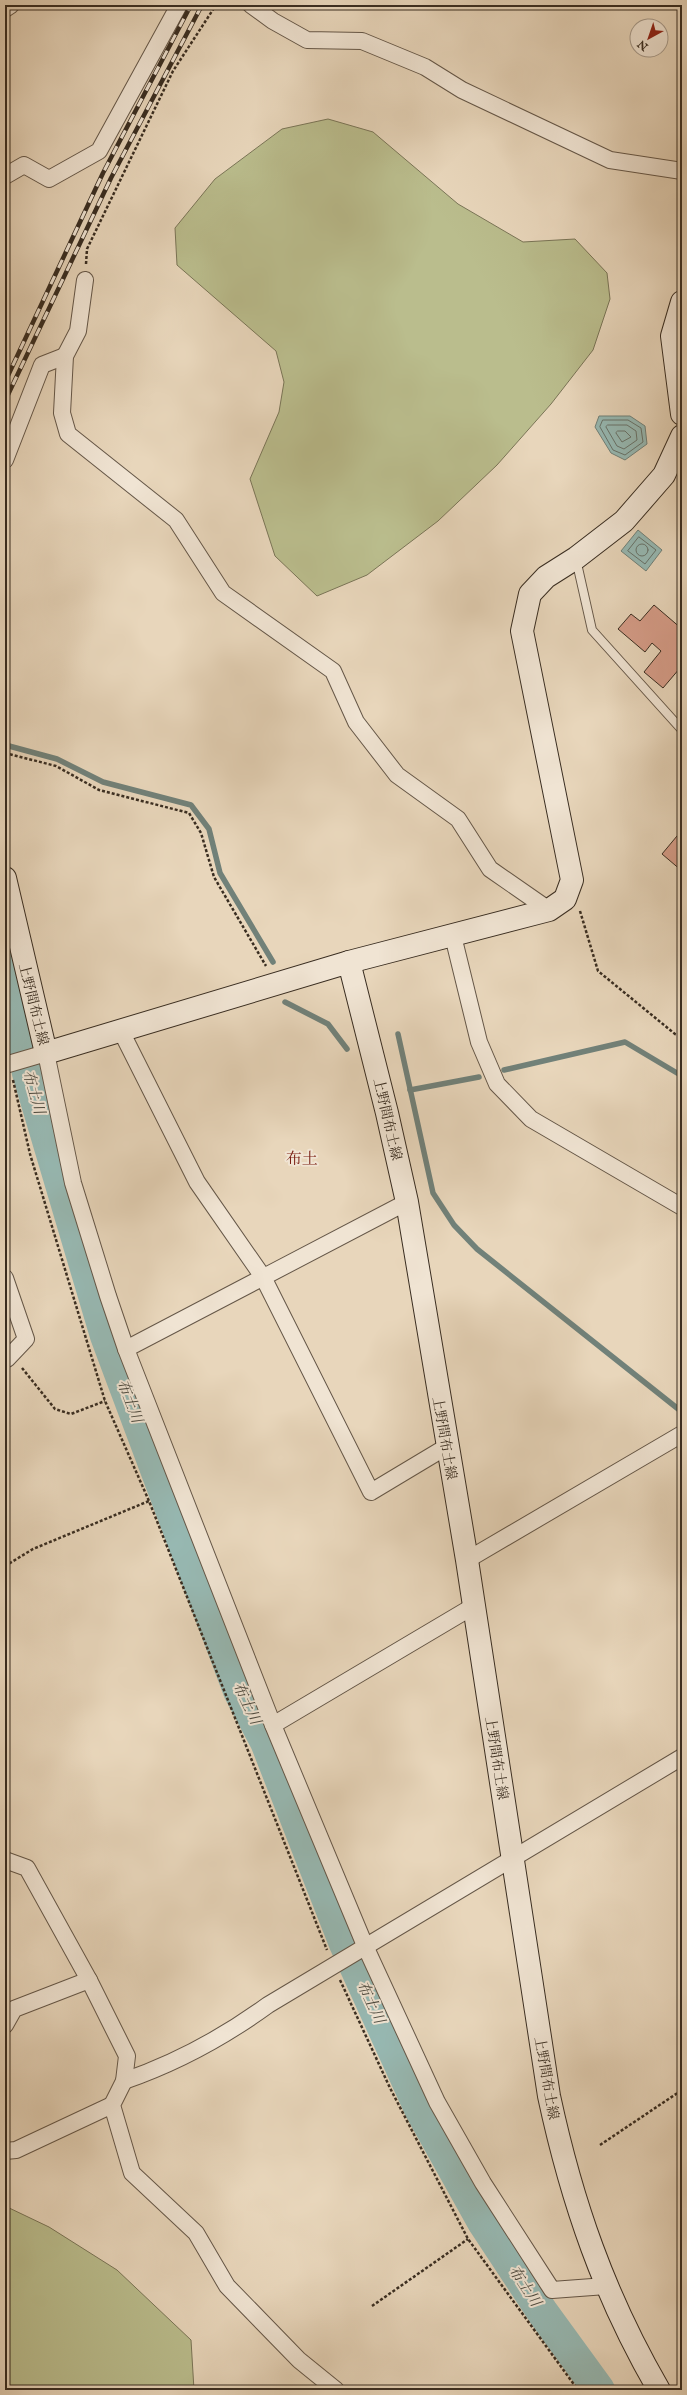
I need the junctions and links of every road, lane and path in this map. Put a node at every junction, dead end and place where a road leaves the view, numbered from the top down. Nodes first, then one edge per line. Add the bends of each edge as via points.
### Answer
1 (11, 5) edge
2 (179, 5) edge
3 (216, 5) edge
4 (251, 5) edge
5 (262, 5) edge
6 (5, 9) edge
7 (273, 21) junction
8 (682, 171) edge
9 (5, 176) edge
10 (85, 280) joint
11 (682, 302) edge
12 (65, 356) junction
13 (682, 414) edge
14 (682, 436) edge
15 (5, 460) edge
16 (576, 558) junction
17 (682, 730) edge
18 (5, 754) edge
19 (5, 878) edge
20 (557, 904) junction
21 (453, 936) junction
22 (349, 962) junction
23 (272, 984) junction
24 (120, 1029) junction
25 (682, 1036) edge
26 (40, 1054) junction
27 (7, 1064) edge
28 (407, 1202) junction
29 (682, 1207) edge
30 (263, 1277) junction
31 (5, 1278) edge
32 (126, 1349) junction
33 (7, 1359) joint
34 (105, 1401) junction
35 (682, 1434) edge
36 (446, 1446) junction
37 (149, 1501) junction
38 (467, 1560) junction
39 (5, 1566) edge
40 (472, 1607) junction
41 (273, 1725) junction
42 (682, 1757) edge
43 (513, 1859) junction
44 (5, 1860) edge
45 (366, 1948) junction
46 (334, 1966) junction
47 (89, 1980) junction
48 (5, 2025) edge
49 (124, 2081) junction
50 (682, 2090) edge
51 (112, 2105) junction
52 (600, 2145) dead end
53 (5, 2151) edge
54 (468, 2238) junction
55 (606, 2286) junction
56 (372, 2306) dead end
57 (336, 2390) edge
58 (578, 2390) edge
59 (659, 2390) edge

1 - 6 street
2 - 9 street via 99,151 49,179 24,165
3 - 10 path via 173,71 86,249
4 - 7 street
5 - 7 street
7 - 8 street via 307,40 362,41 425,67 462,90 610,160
10 - 12 street via 78,331
11 - 13 main road via 672,336
12 - 15 street via 42,365
12 - 20 street via 62,413 68,434 176,520 223,593 333,671 356,722 398,775 458,819 490,869
14 - 16 main road via 664,475 624,521
16 - 17 lane via 592,630
16 - 20 main road via 546,576 530,594 522,631 572,880
18 - 23 path via 56,766 99,790 189,813 201,833 214,877 268,970
19 - 26 main road, 上野間布土線
20 - 21 main road
20 - 25 path via 580,910 598,971 675,1034
21 - 22 main road
21 - 29 street via 479,1042 496,1084 531,1119
22 - 23 main road, 上野間布土線
22 - 28 main road, 上野間布土線
23 - 24 main road, 上野間布土線
24 - 26 main road, 上野間布土線
24 - 30 street via 197,1182
26 - 27 street
26 - 32 street via 73,1183
27 - 34 path via 30,1154
28 - 30 street
28 - 36 main road, 上野間布土線
30 - 32 street
30 - 36 street via 371,1492
31 - 33 street via 26,1338
32 - 41 street
33 - 34 path via 19,1365 55,1409 72,1414
34 - 37 path
35 - 38 street
36 - 38 main road, 上野間布土線
37 - 39 path via 34,1549
37 - 46 path
38 - 40 main road, 上野間布土線
40 - 41 street
40 - 43 main road, 上野間布土線
41 - 45 street
42 - 43 street
43 - 45 street
43 - 55 main road, 上野間布土線 via 549,2096 562,2157
44 - 47 street via 27,1868
45 - 46 street
45 - 55 street via 437,2102 484,2184 552,2290
46 - 49 street via 268,2005 240,2025 164,2067
46 - 54 path via 390,2088
47 - 48 street via 14,2009
47 - 49 street via 127,2056
49 - 51 street
50 - 52 path
51 - 53 street via 16,2150
51 - 57 street via 132,2173 196,2233 227,2286 299,2360
54 - 56 path
54 - 58 path
55 - 59 main road, 上野間布土線

